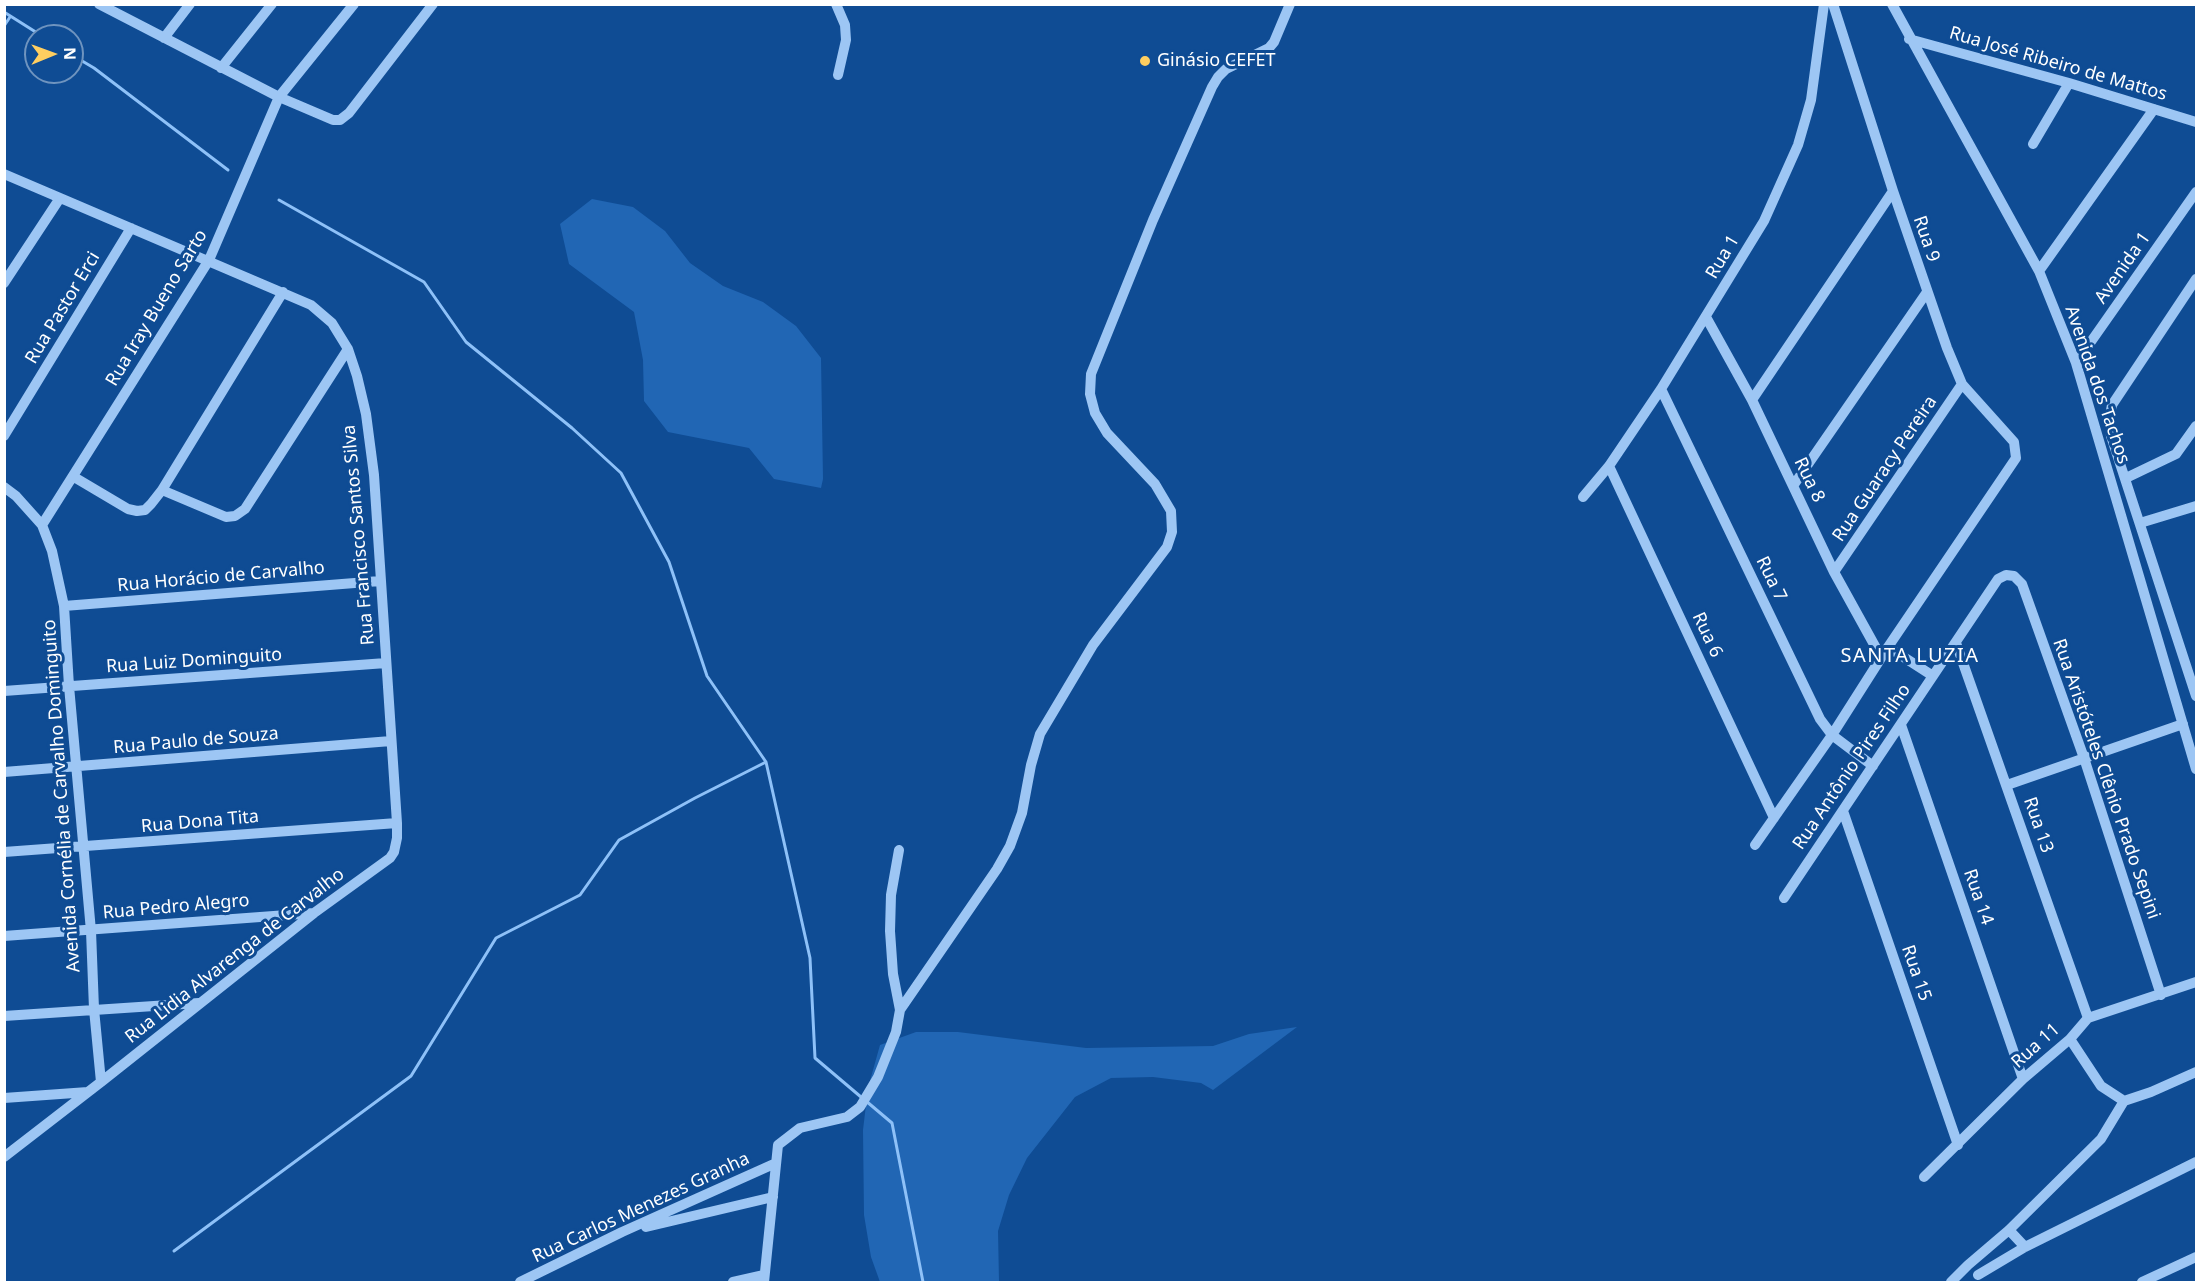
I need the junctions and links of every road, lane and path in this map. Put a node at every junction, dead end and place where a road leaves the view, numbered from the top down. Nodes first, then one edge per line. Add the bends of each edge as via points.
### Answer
1 (190, 4) edge
2 (272, 4) edge
3 (354, 4) edge
4 (434, 4) edge
5 (836, 4) edge
6 (1290, 4) edge
7 (1824, 4) edge
8 (1833, 4) edge
9 (1892, 4) edge
10 (106, 6) edge
11 (164, 38) junction
12 (1910, 39) junction
13 (221, 68) junction
14 (838, 75) dead end
15 (2069, 83) junction
16 (279, 97) junction
17 (2154, 109) junction
18 (2196, 122) edge
19 (2033, 144) dead end
20 (4, 174) edge
21 (1893, 191) junction
22 (2196, 192) edge
23 (60, 198) junction
24 (131, 228) junction
25 (209, 260) junction
26 (2039, 272) junction
27 (2196, 279) edge
28 (4, 284) edge
29 (283, 292) junction
30 (1927, 292) junction
31 (1706, 317) junction
32 (348, 349) junction
33 (2076, 363) junction
34 (1962, 384) junction
35 (1661, 389) junction
36 (1752, 400) junction
37 (2196, 426) edge
38 (4, 436) edge
39 (1609, 466) junction
40 (2012, 466) joint
41 (74, 477) junction
42 (2126, 478) junction
43 (1793, 486) junction
44 (4, 488) edge
45 (162, 490) junction
46 (1583, 497) dead end
47 (2196, 506) edge
48 (2140, 523) junction
49 (42, 525) junction
50 (1834, 572) junction
51 (2014, 576) joint
52 (380, 581) junction
53 (64, 606) junction
54 (1956, 643) junction
55 (1884, 652) junction
56 (386, 663) junction
57 (1933, 676) junction
58 (69, 686) junction
59 (4, 692) edge
60 (2196, 697) edge
61 (2179, 706) junction
62 (2183, 724) junction
63 (1901, 725) junction
64 (1832, 735) junction
65 (390, 741) junction
66 (2084, 758) junction
67 (1873, 766) junction
68 (77, 767) junction
69 (2196, 769) edge
70 (4, 772) edge
71 (2007, 785) junction
72 (1843, 811) junction
73 (1774, 818) junction
74 (397, 823) junction
75 (1755, 845) dead end
76 (83, 848) junction
77 (899, 850) dead end
78 (4, 852) edge
79 (390, 858) joint
80 (1784, 898) dead end
81 (314, 913) junction
82 (91, 931) junction
83 (4, 936) edge
84 (2196, 982) edge
85 (2161, 995) junction
86 (199, 1003) junction
87 (94, 1008) junction
88 (900, 1010) junction
89 (4, 1016) edge
90 (2088, 1018) junction
91 (2070, 1039) junction
92 (2196, 1072) edge
93 (2023, 1080) junction
94 (101, 1082) junction
95 (88, 1092) junction
96 (4, 1098) edge
97 (2124, 1101) junction
98 (1958, 1145) junction
99 (4, 1157) edge
100 (2196, 1162) edge
101 (776, 1163) junction
102 (1924, 1177) dead end
103 (773, 1197) junction
104 (2009, 1230) junction
105 (622, 1232) junction
106 (2025, 1247) junction
107 (2196, 1257) edge
108 (1968, 1265) junction
109 (764, 1279) edge
110 (1980, 1279) edge
111 (520, 1282) edge
112 (733, 1282) edge
113 (1951, 1282) edge
114 (2142, 1282) edge

1 - 11 street
2 - 13 street
3 - 16 street, Rua Iray Bueno Sarto
4 - 16 street via 340,120
5 - 14 street via 845,25 846,40
6 - 88 street via 1269,48 1226,69 1212,87 1091,374 1090,394 1107,433 1155,484 1171,511 1173,522 1167,547 1093,645 1056,706 1040,734 1022,813 1010,846
7 - 31 street, Rua 1 via 1811,100 1798,145 1764,221
8 - 21 street, Rua 9
9 - 12 street, Avenida dos Tachos
10 - 11 street
11 - 13 street
12 - 15 street, Rua José Ribeiro de Mattos
12 - 26 street, Avenida dos Tachos
13 - 16 street
15 - 17 street, Rua José Ribeiro de Mattos
15 - 19 street
16 - 25 street, Rua Iray Bueno Sarto
17 - 18 street, Rua José Ribeiro de Mattos
17 - 26 street
20 - 23 street, Rua Francisco Santos Silva
21 - 30 street, Rua 9
21 - 36 street
22 - 33 street, Avenida 1
23 - 24 street, Rua Francisco Santos Silva
23 - 28 street
24 - 25 street, Rua Francisco Santos Silva
24 - 38 street, Rua Pastor Erci
25 - 29 street, Rua Francisco Santos Silva
25 - 41 street, Rua Iray Bueno Sarto
26 - 33 street, Avenida dos Tachos
27 - 42 street, Avenida dos Tachos via 2112,405 2111,436
29 - 32 street, Rua Francisco Santos Silva via 311,305 332,323
29 - 45 street
30 - 34 street, Rua 9
30 - 43 street
31 - 35 street, Rua 1
31 - 36 street, Rua 8
32 - 45 street via 245,509 226,517
32 - 52 street, Rua Francisco Santos Silva via 366,414
33 - 61 street, Avenida dos Tachos
34 - 40 street, Rua 9 via 2014,442 2016,458
34 - 50 street, Rua Guaracy Pereira
35 - 39 street, Rua 1
35 - 64 street, Rua 7 via 1810,701
36 - 43 street, Rua 8
37 - 42 street via 2176,454
39 - 46 street, Rua 1
39 - 73 street, Rua 6
40 - 55 street, Rua Antônio Pires Filho
41 - 45 street via 137,511 145,510
41 - 49 street, Rua Iray Bueno Sarto
42 - 48 street, Avenida dos Tachos
43 - 50 street, Rua 8
44 - 49 street
47 - 48 street
48 - 60 street, Avenida dos Tachos
49 - 53 street, Avenida Cornélia de Carvalho Dominguito
50 - 55 street, Rua 8
51 - 54 street, Rua Antônio Pires Filho via 1998,579
51 - 66 street, Rua Aristóteles Clênio Prado Sepini via 2022,584
52 - 53 street, Rua Horácio de Carvalho
52 - 56 street, Rua Francisco Santos Silva
53 - 58 street, Avenida Cornélia de Carvalho Dominguito
54 - 57 street, Rua Antônio Pires Filho
54 - 71 street, Rua 13
55 - 57 street, Rua 8
55 - 64 street, Rua Antônio Pires Filho
56 - 58 street, Rua Luiz Dominguito
56 - 65 street, Rua Francisco Santos Silva
57 - 63 street, Rua Antônio Pires Filho
58 - 59 street, Rua Luiz Dominguito
58 - 68 street, Avenida Cornélia de Carvalho Dominguito
60 - 61 street
61 - 62 street, Avenida dos Tachos
62 - 66 street
62 - 69 street, Avenida dos Tachos
63 - 67 street, Rua Antônio Pires Filho
63 - 93 street, Rua 14
64 - 67 street, Rua 7
64 - 73 street, Rua Antônio Pires Filho
65 - 68 street, Rua Paulo de Souza
65 - 74 street, Rua Francisco Santos Silva
66 - 71 street
66 - 85 street, Rua Aristóteles Clênio Prado Sepini
67 - 72 street, Rua Antônio Pires Filho
68 - 70 street, Rua Paulo de Souza
68 - 76 street, Avenida Cornélia de Carvalho Dominguito
71 - 90 street, Rua 13
72 - 80 street, Rua Antônio Pires Filho
72 - 98 street, Rua 15
73 - 75 street, Rua Antônio Pires Filho
74 - 76 street, Rua Dona Tita
74 - 79 street, Rua Francisco Santos Silva via 396,845
76 - 78 street, Rua Dona Tita
76 - 82 street, Avenida Cornélia de Carvalho Dominguito
77 - 88 street via 890,931
79 - 81 street, Rua Lidia Alvarenga de Carvalho
81 - 82 street, Rua Pedro Alegro
81 - 86 street, Rua Lidia Alvarenga de Carvalho
82 - 83 street, Rua Pedro Alegro
82 - 87 street, Avenida Cornélia de Carvalho Dominguito
84 - 85 street
85 - 90 street
86 - 87 street
86 - 94 street, Rua Lidia Alvarenga de Carvalho
87 - 89 street
87 - 94 street, Avenida Cornélia de Carvalho Dominguito
88 - 101 street via 896,1032 878,1077 860,1107 847,1117 800,1128 778,1145
90 - 91 street, Rua 11
91 - 93 street, Rua 11
91 - 97 street via 2101,1086
92 - 97 street
93 - 98 street, Rua 11
94 - 95 street, Rua Lidia Alvarenga de Carvalho
95 - 96 street
95 - 99 street, Rua Lidia Alvarenga de Carvalho
97 - 104 street via 2101,1139
98 - 102 street, Rua 11
100 - 106 street
101 - 103 street
101 - 105 street, Rua Carlos Menezes Granha
103 - 105 street
103 - 109 street
104 - 106 street
104 - 108 street
105 - 111 street, Rua Carlos Menezes Granha
106 - 110 street
107 - 114 street
108 - 110 street
108 - 113 street
109 - 112 street

